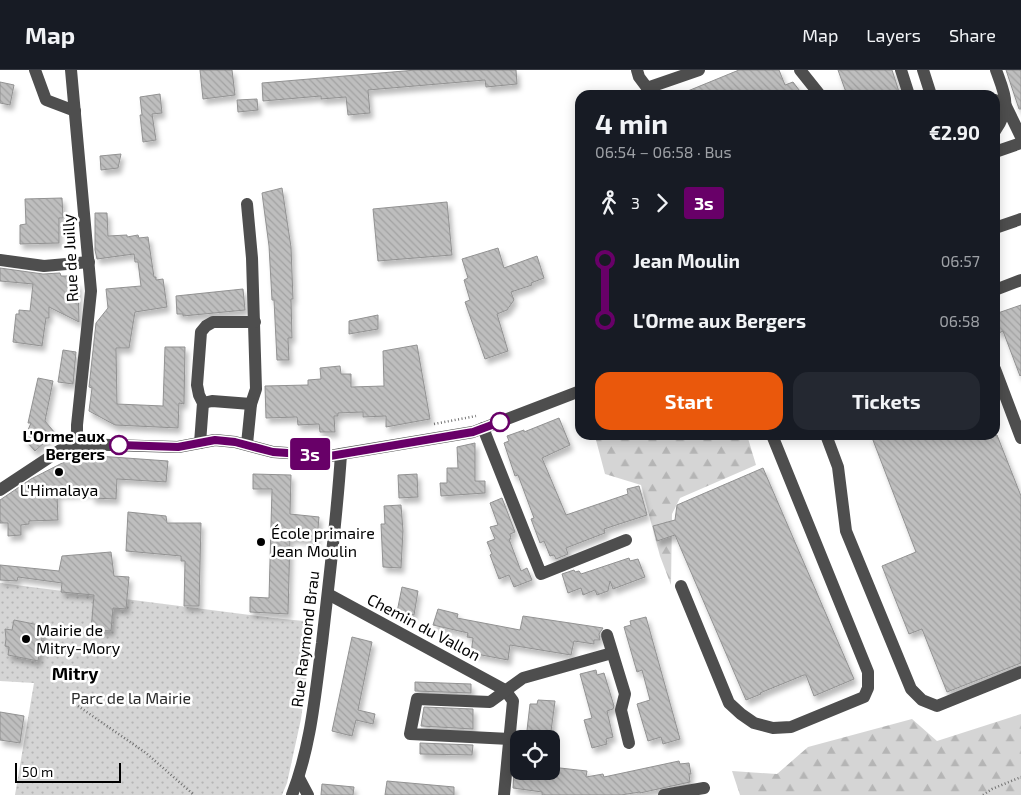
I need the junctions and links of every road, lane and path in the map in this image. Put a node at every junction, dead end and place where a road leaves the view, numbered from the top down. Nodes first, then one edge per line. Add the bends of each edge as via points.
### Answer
1 (34, 70) edge
2 (71, 70) edge
3 (637, 70) edge
4 (699, 70) edge
5 (800, 70) edge
6 (901, 70) edge
7 (923, 70) edge
8 (997, 74) edge
9 (649, 90) edge
10 (652, 90) edge
11 (816, 90) edge
12 (907, 90) edge
13 (929, 90) edge
14 (992, 90) edge
15 (1001, 103) edge
16 (75, 110) junction
17 (1000, 123) edge
18 (1021, 137) edge
19 (1021, 143) edge
20 (1000, 150) edge
21 (247, 204) dead end
22 (1021, 218) edge
23 (1000, 226) edge
24 (0, 260) edge
25 (89, 262) junction
26 (1021, 280) edge
27 (1000, 288) edge
28 (255, 322) junction
29 (1000, 382) edge
30 (575, 393) edge
31 (203, 403) junction
32 (251, 404) junction
33 (481, 415) dead end
34 (427, 425) dead end
35 (483, 428) junction
36 (1021, 438) edge
37 (774, 440) edge
38 (828, 440) edge
39 (200, 443) junction
40 (76, 444) junction
41 (247, 444) junction
42 (341, 454) junction
43 (0, 490) edge
44 (626, 540) dead end
45 (681, 586) dead end
46 (328, 594) junction
47 (607, 636) dead end
48 (612, 652) junction
49 (1021, 672) edge
50 (505, 690) junction
51 (78, 706) dead end
52 (511, 730) edge
53 (510, 738) joint
54 (629, 743) dead end
55 (1021, 777) edge
56 (299, 778) junction
57 (704, 788) dead end
58 (194, 795) edge
59 (292, 795) edge
60 (308, 795) edge
61 (504, 795) edge
62 (664, 795) edge
63 (983, 795) edge

1 - 16 street via 46,100
2 - 16 street, Rue de Juilly
3 - 9 street
4 - 10 street
5 - 11 street
6 - 12 street
7 - 13 street
8 - 14 street
8 - 15 street via 1004,92
15 - 17 street
15 - 18 street
16 - 25 street, Rue de Juilly
19 - 20 street
21 - 28 street
22 - 23 street
24 - 25 street via 44,266
25 - 40 street, Rue de Juilly via 91,291
26 - 27 street
28 - 31 street via 213,322 201,332 197,385
28 - 32 street via 256,389
29 - 36 street
30 - 35 street
31 - 32 street
31 - 39 street
32 - 41 street
33 - 34 path
35 - 42 street
35 - 44 street via 541,574
37 - 45 street via 868,672 868,688 864,697 791,727 773,728 754,723 730,702
38 - 49 street via 838,467 846,531 911,689 922,700 936,706
39 - 40 street via 178,447
39 - 41 street via 215,440
40 - 43 street via 65,447
41 - 42 street via 273,452
42 - 46 street, Rue Raymond Brau
46 - 50 street, Chemin du Vallon
46 - 56 street, Rue Raymond Brau via 311,732
47 - 48 street
48 - 50 street via 522,678
48 - 54 street via 625,694 621,710
50 - 52 street via 513,701
50 - 53 street via 490,702 417,699 410,734
51 - 58 path via 146,753
53 - 61 street
55 - 63 path
56 - 59 street, Rue Raymond Brau
56 - 60 street
57 - 62 street

